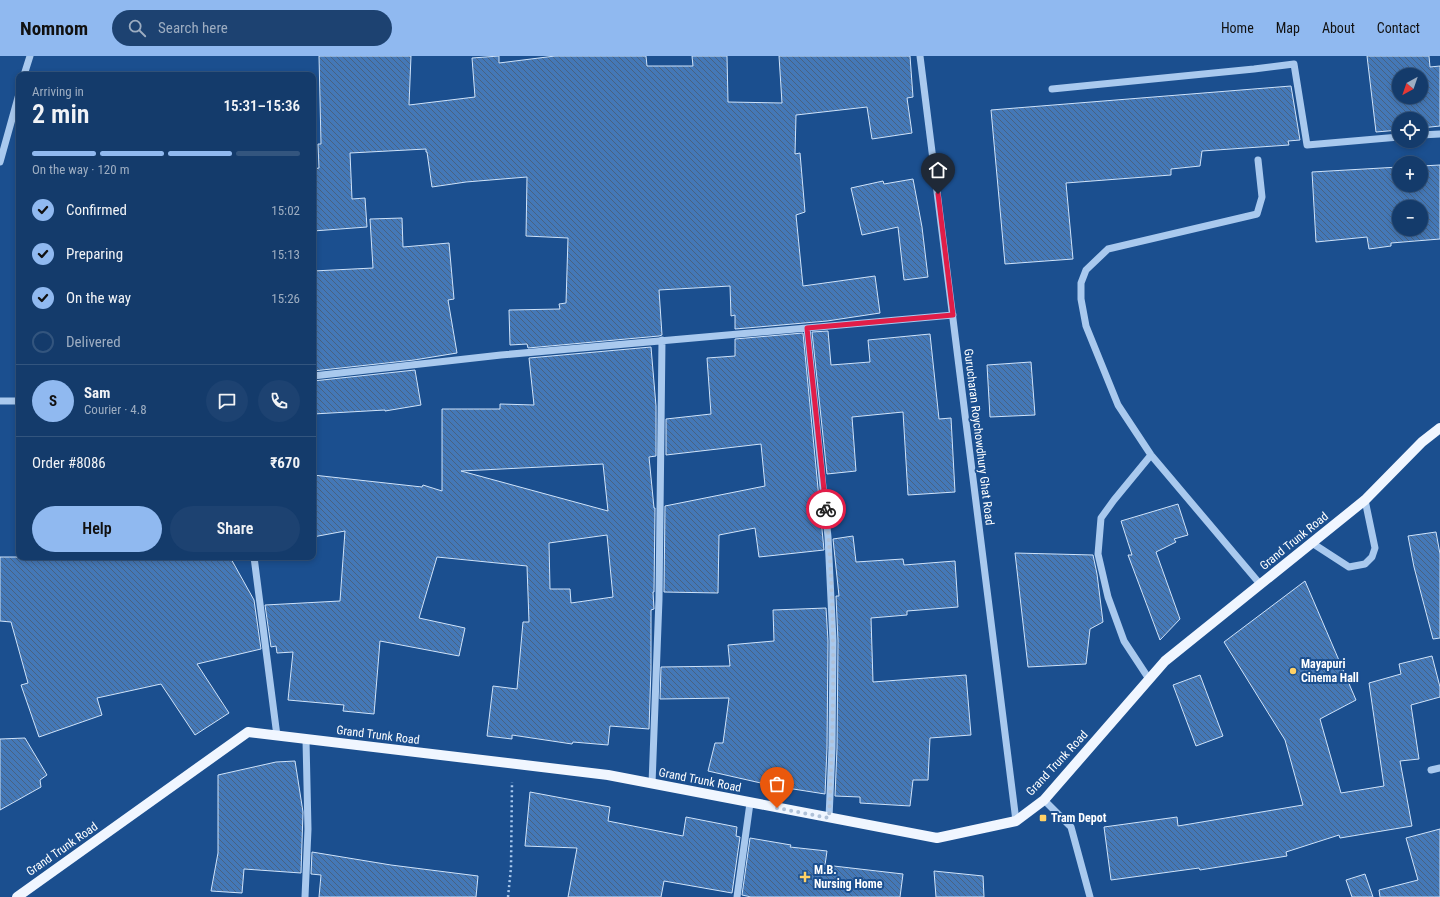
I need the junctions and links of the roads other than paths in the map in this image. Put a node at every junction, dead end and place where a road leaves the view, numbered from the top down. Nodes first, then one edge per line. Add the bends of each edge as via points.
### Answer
1 (30, 56) edge
2 (920, 56) edge
3 (25, 72) edge
4 (1052, 88) dead end
5 (16, 105) edge
6 (1440, 134) edge
7 (1428, 135) edge
8 (1392, 138) edge
9 (1258, 160) dead end
10 (0, 162) edge
11 (953, 315) junction
12 (807, 328) junction
13 (662, 340) junction
14 (316, 376) edge
15 (0, 401) edge
16 (16, 401) edge
17 (1440, 428) edge
18 (1151, 455) junction
19 (1366, 500) junction
20 (1312, 543) junction
21 (254, 560) edge
22 (1260, 584) junction
23 (1149, 679) junction
24 (277, 736) junction
25 (306, 740) junction
26 (1440, 768) edge
27 (1431, 770) dead end
28 (652, 784) junction
29 (1044, 800) junction
30 (750, 803) junction
31 (829, 818) junction
32 (1016, 821) junction
33 (17, 897) edge
34 (305, 897) edge
35 (737, 897) edge
36 (1090, 897) edge

1 - 3 street
2 - 11 street, Gurucharan Roychowdhury Ghat Road
4 - 8 street via 1294,64 1307,145
5 - 10 street
6 - 7 street
9 - 18 street via 1262,196 1257,214 1108,249 1086,270 1081,283 1086,326 1118,405
11 - 12 street
11 - 32 street, Gurucharan Roychowdhury Ghat Road
12 - 13 street
12 - 31 street via 828,538 833,641
13 - 14 street
13 - 28 street via 659,599
15 - 16 street
17 - 19 main road, Grand Trunk Road via 1422,442
18 - 22 street
18 - 23 street via 1102,518 1098,554 1108,597 1124,641
19 - 20 main road, Grand Trunk Road
19 - 20 street via 1375,548 1372,558 1365,564 1349,567
20 - 22 main road, Grand Trunk Road
21 - 24 street
22 - 23 main road, Grand Trunk Road via 1165,661
23 - 29 main road, Grand Trunk Road
24 - 25 main road, Grand Trunk Road
24 - 33 main road, Grand Trunk Road via 248,732
25 - 28 main road, Grand Trunk Road via 608,775
25 - 34 street via 308,829
26 - 27 street
28 - 30 main road, Grand Trunk Road
29 - 32 main road, Grand Trunk Road
29 - 36 street via 1071,827
30 - 31 main road, Grand Trunk Road
30 - 35 street
31 - 32 main road, Grand Trunk Road via 937,838

